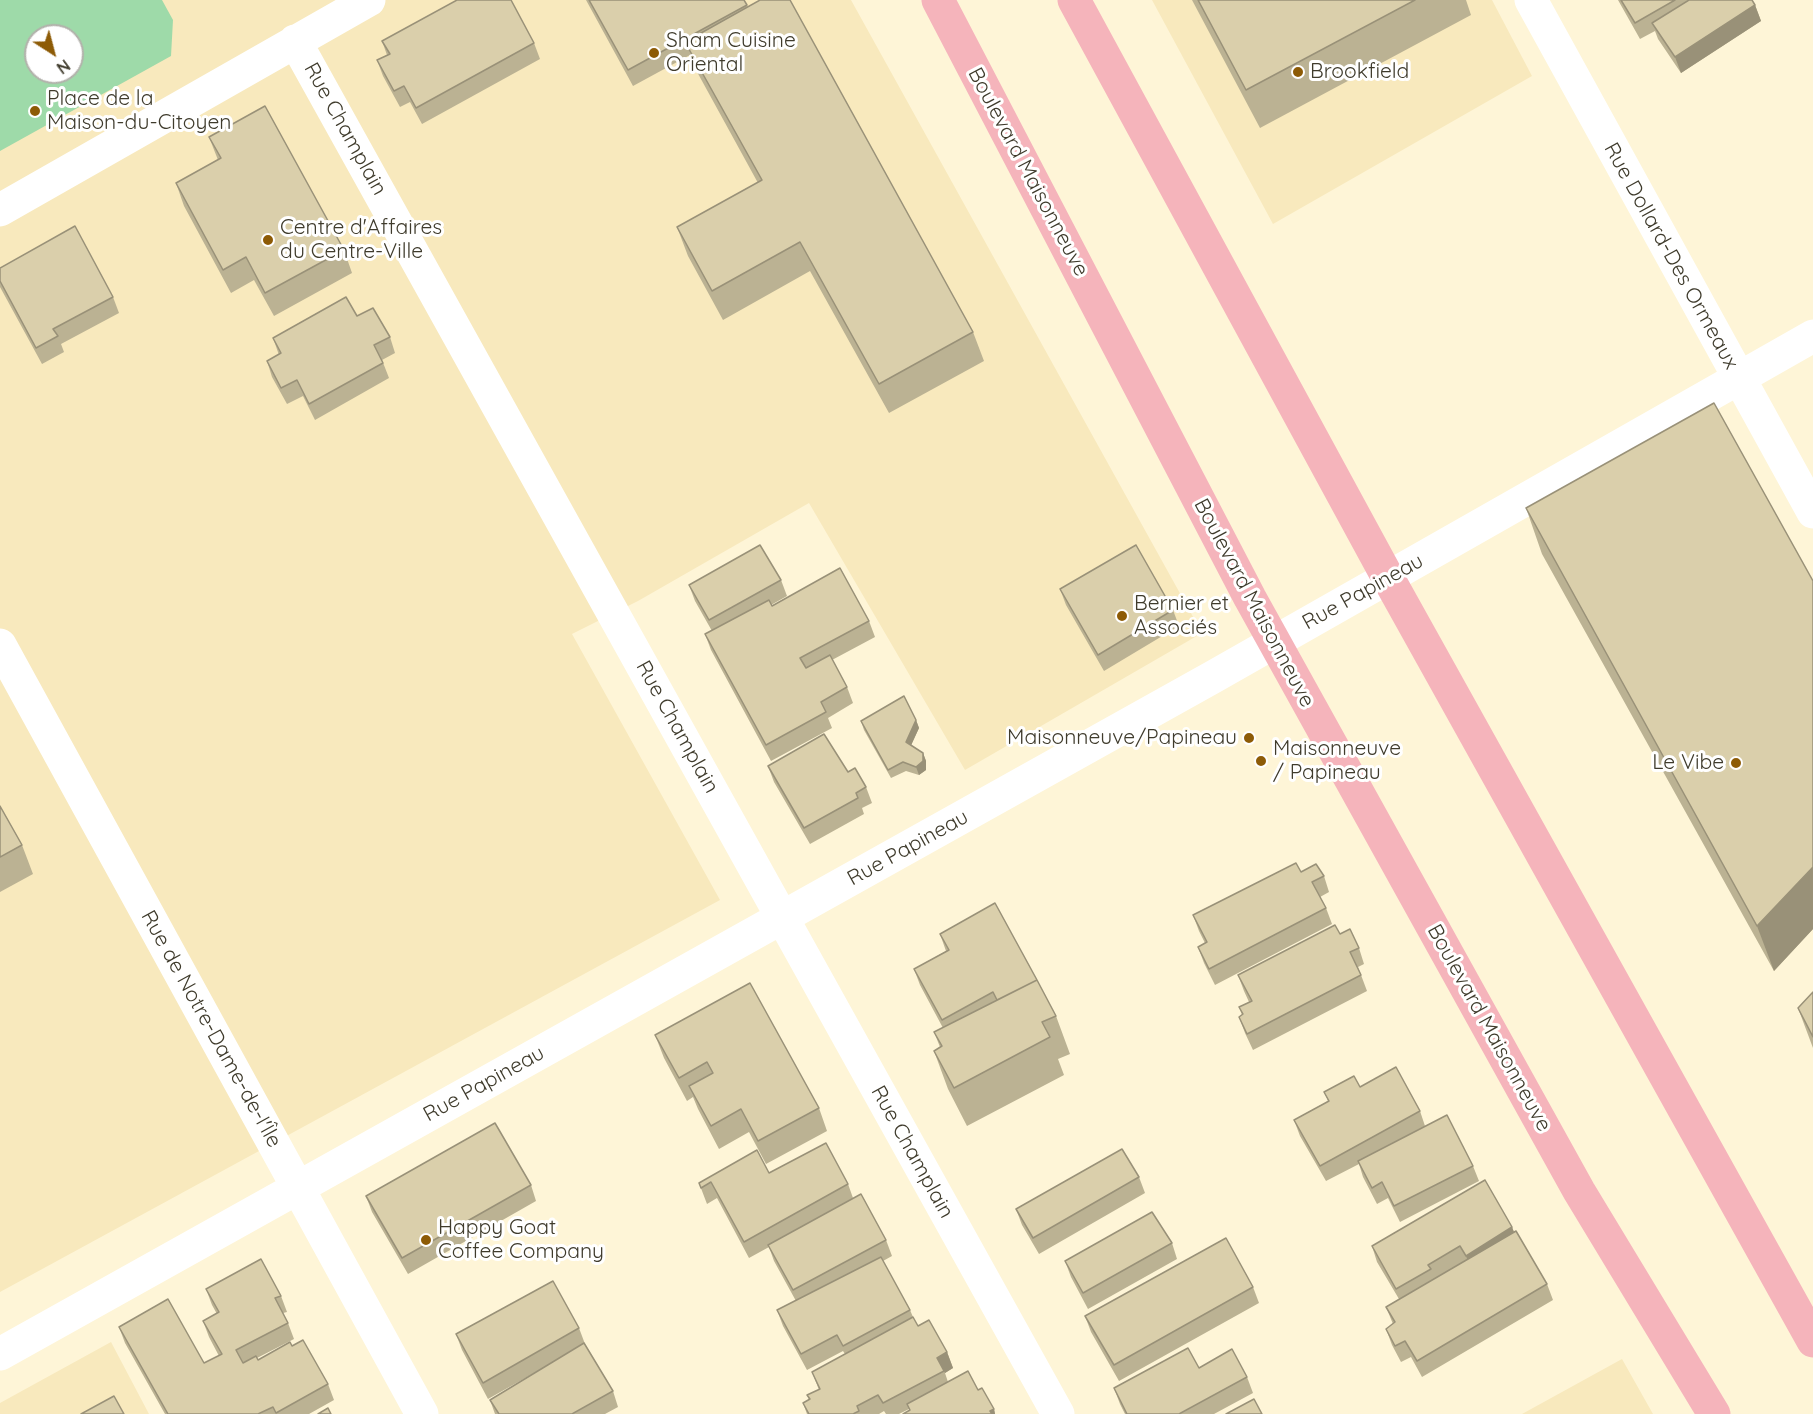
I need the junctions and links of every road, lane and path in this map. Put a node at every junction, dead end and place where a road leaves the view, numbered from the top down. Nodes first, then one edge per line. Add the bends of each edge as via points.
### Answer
1 (369, 0) edge
2 (938, 0) edge
3 (1074, 0) edge
4 (1531, 0) edge
5 (295, 41) junction
6 (0, 210) edge
7 (1813, 336) edge
8 (1739, 379) junction
9 (1813, 512) edge
10 (1387, 576) junction
11 (1274, 642) junction
12 (0, 645) edge
13 (783, 918) junction
14 (298, 1188) junction
15 (1813, 1341) edge
16 (0, 1354) edge
17 (422, 1414) edge
18 (1058, 1414) edge
19 (1714, 1414) edge

1 - 5 street
2 - 11 main road, Boulevard Maisonneuve
3 - 10 main road
4 - 8 street, Rue Dollard-Des Ormeaux
5 - 6 street
5 - 13 street, Rue Champlain
7 - 8 street, Rue Papineau
8 - 9 street, Rue Dollard-Des Ormeaux
8 - 10 street, Rue Papineau
10 - 11 street, Rue Papineau
10 - 15 main road
11 - 13 street, Rue Papineau
11 - 19 main road, Boulevard Maisonneuve via 1580,1191
12 - 14 street, Rue de Notre-Dame-de-I'Île
13 - 14 street, Rue Papineau
13 - 18 street, Rue Champlain
14 - 16 street, Rue Papineau
14 - 17 street, Rue de Notre-Dame-de-I'Île

